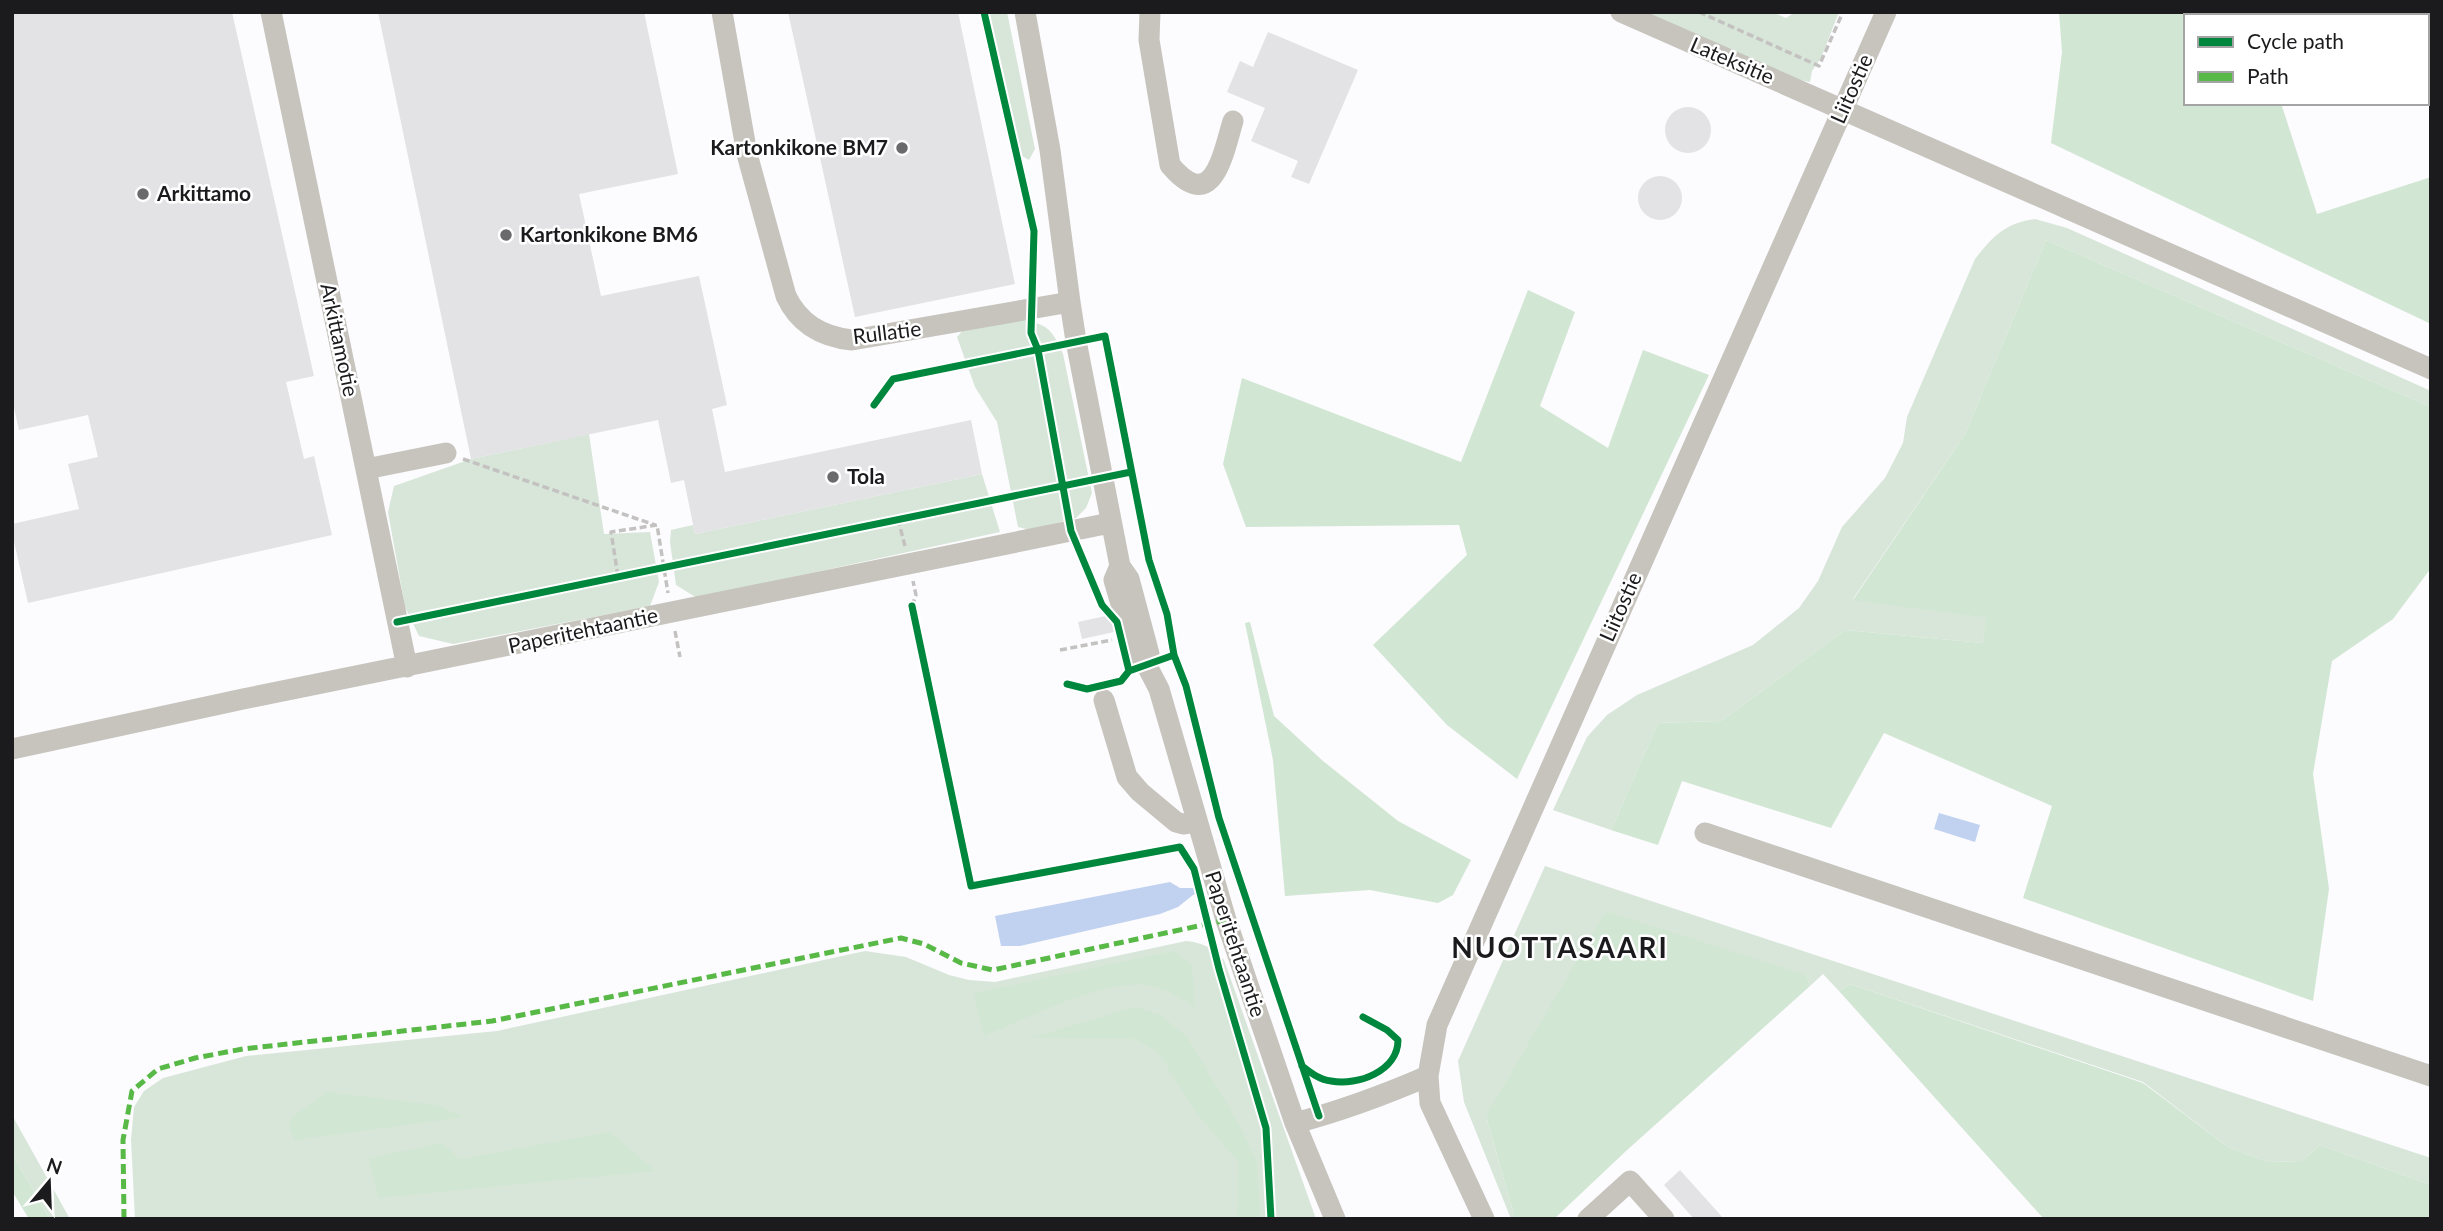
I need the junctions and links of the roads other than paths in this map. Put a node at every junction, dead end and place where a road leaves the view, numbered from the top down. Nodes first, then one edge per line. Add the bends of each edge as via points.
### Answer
1 (271, 12) edge
2 (722, 12) edge
3 (1025, 12) edge
4 (1150, 12) edge
5 (1621, 12) edge
6 (1886, 12) edge
7 (1843, 109) junction
8 (1233, 121) dead end
9 (1070, 302) junction
10 (2431, 369) edge
11 (446, 453) road end
12 (366, 469) junction
13 (1110, 523) junction
14 (407, 667) junction
15 (1104, 700) dead end
16 (13, 746) edge
17 (1196, 822) junction
18 (1705, 833) dead end
19 (1428, 1076) junction
20 (2431, 1076) edge
21 (1295, 1123) junction
22 (1335, 1219) edge
23 (1484, 1219) edge
24 (1588, 1219) edge
25 (1664, 1219) edge

1 - 12 street, Arkittamotie
2 - 9 street, Rullatie via 747,155 790,304 809,326 852,340
3 - 9 street via 1050,150
4 - 8 street via 1149,40 1170,165 1183,180 1199,184 1218,172
5 - 7 street, Lateksitie
6 - 7 street, Liitostie
7 - 10 street, Lateksitie
7 - 19 street, Liitostie via 1437,1025
9 - 13 street
11 - 12 street
12 - 14 street, Arkittamotie
13 - 14 street, Paperitehtaantie
13 - 17 street, Paperitehtaantie via 1119,566 1114,580 1137,657 1159,689
14 - 16 street, Paperitehtaantie
15 - 17 street via 1127,776 1176,822
17 - 21 street, Paperitehtaantie
18 - 20 street
19 - 21 street via 1385,1095
19 - 23 street, Liitostie via 1430,1103
21 - 22 street, Paperitehtaantie
24 - 25 street via 1630,1181

